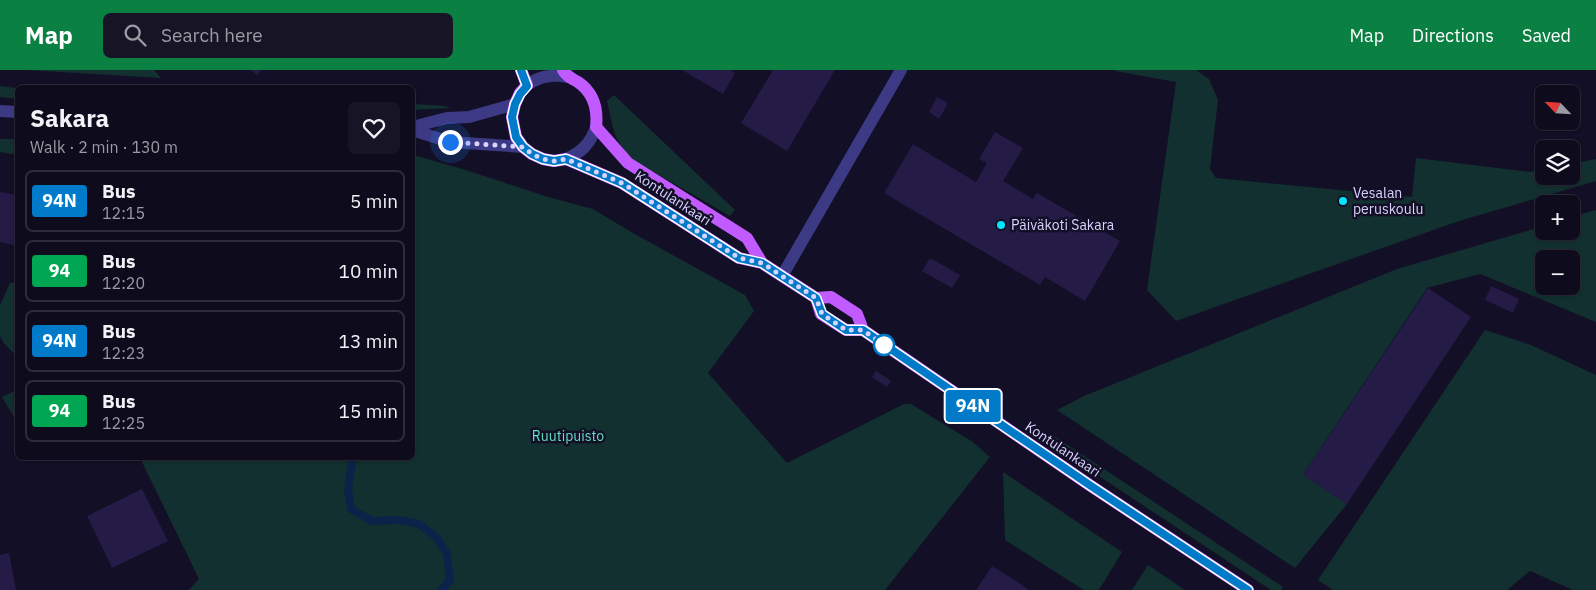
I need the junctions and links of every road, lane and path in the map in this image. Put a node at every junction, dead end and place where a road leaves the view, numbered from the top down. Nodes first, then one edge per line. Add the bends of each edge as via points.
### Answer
1 (521, 70) edge
2 (902, 70) edge
3 (565, 74) edge
4 (527, 86) junction
5 (515, 104) junction
6 (0, 111) edge
7 (15, 112) edge
8 (596, 127) junction
9 (415, 128) edge
10 (415, 130) edge
11 (523, 147) junction
12 (566, 159) junction
13 (762, 263) junction
14 (782, 276) junction
15 (816, 298) junction
16 (863, 330) junction
17 (1248, 590) edge

1 - 4 main road
2 - 14 street
3 - 4 street via 546,76
3 - 8 main road via 585,87 592,97 596,107
4 - 5 main road
5 - 9 street
5 - 11 main road via 513,127
6 - 7 street
8 - 12 street via 586,147
8 - 13 main road, Kontulankaari via 628,163 747,238
10 - 11 street via 450,142
11 - 12 main road, Kontulankaari via 543,159
12 - 13 main road, Kontulankaari via 622,183 739,258
13 - 14 main road, Kontulankaari
14 - 15 main road, Kontulankaari
15 - 16 main road, Kontulankaari via 822,314 846,330
15 - 16 main road, Kontulankaari via 831,297 858,314
16 - 17 main road, Kontulankaari

